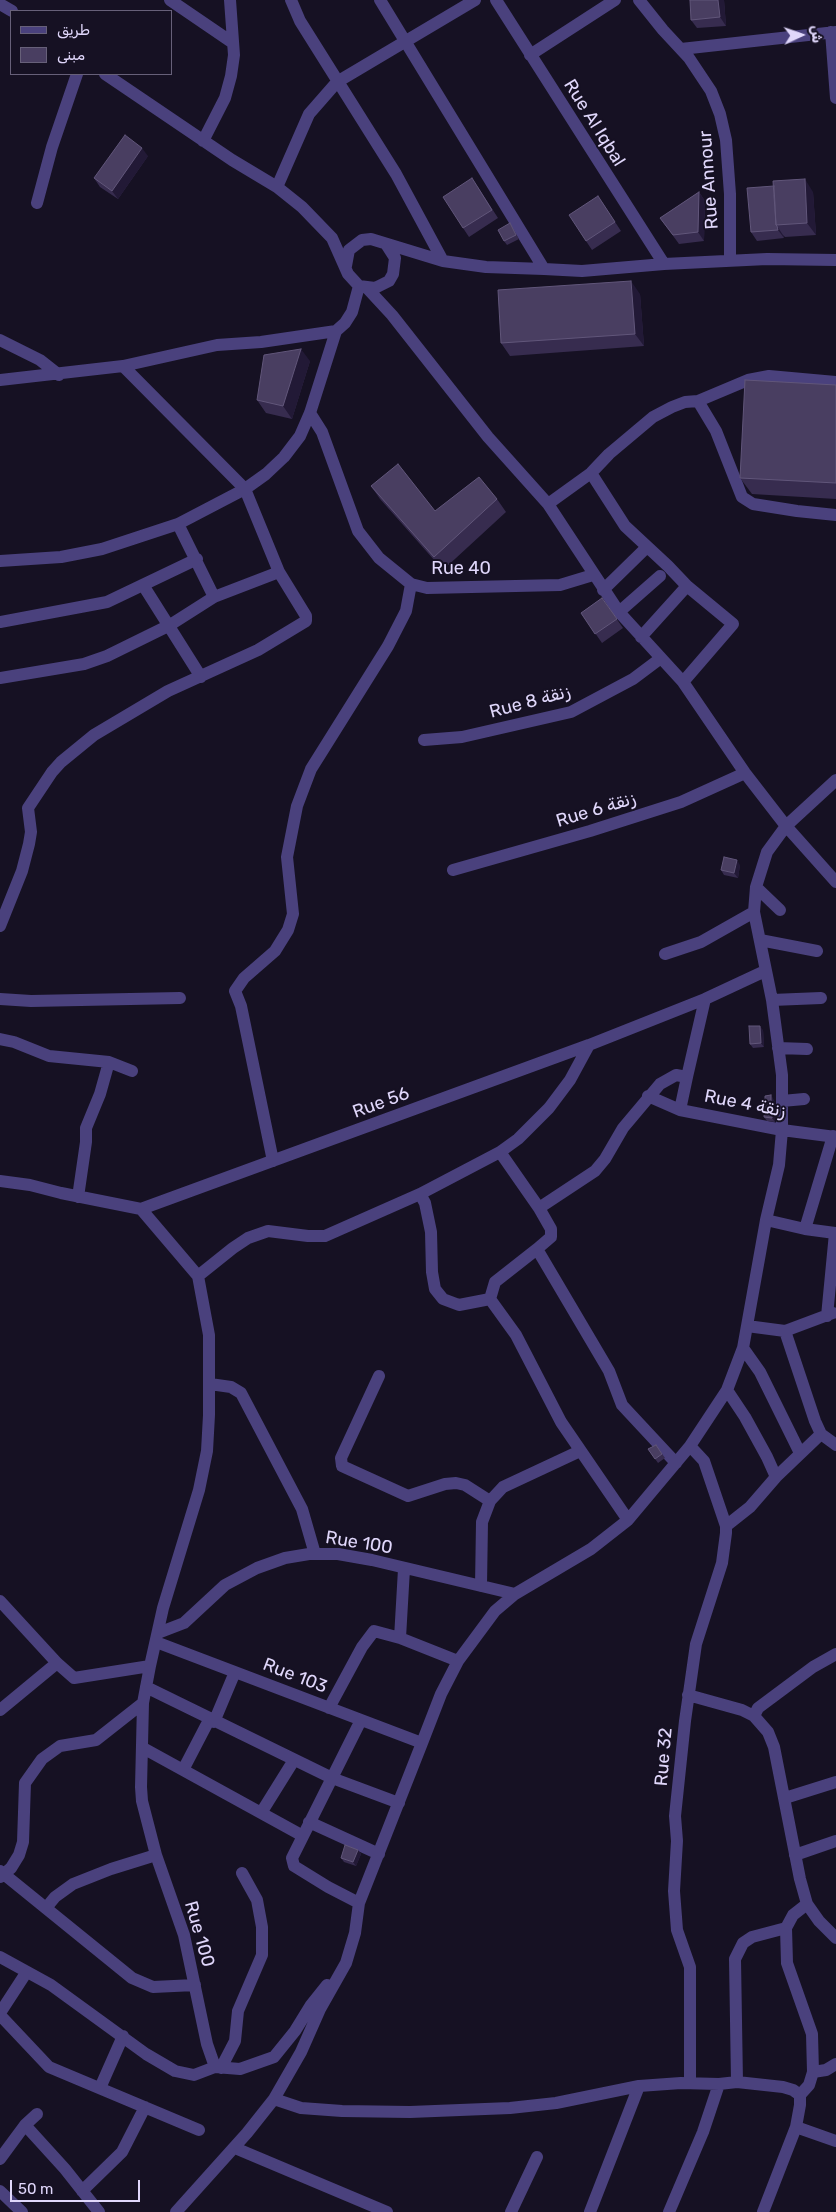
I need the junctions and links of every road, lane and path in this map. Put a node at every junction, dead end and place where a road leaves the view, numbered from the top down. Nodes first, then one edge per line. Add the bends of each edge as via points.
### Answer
1 (170, 0) edge
2 (230, 0) edge
3 (291, 0) edge
4 (380, 0) edge
5 (475, 0) edge
6 (496, 0) edge
7 (615, 0) edge
8 (639, 0) edge
9 (834, 32) edge
10 (405, 41) junction
11 (233, 43) junction
12 (680, 49) junction
13 (530, 55) junction
14 (77, 75) edge
15 (106, 75) edge
16 (338, 82) junction
17 (836, 98) edge
18 (203, 141) junction
19 (277, 187) junction
20 (37, 203) dead end
21 (332, 238) junction
22 (355, 244) junction
23 (386, 244) junction
24 (416, 254) junction
25 (836, 260) edge
26 (442, 261) junction
27 (730, 261) junction
28 (664, 264) junction
29 (346, 266) junction
30 (395, 266) junction
31 (544, 269) junction
32 (382, 285) junction
33 (363, 287) junction
34 (392, 314) junction
35 (336, 331) junction
36 (0, 340) edge
37 (123, 366) junction
38 (59, 375) junction
39 (0, 380) edge
40 (836, 382) edge
41 (698, 401) junction
42 (310, 413) junction
43 (591, 473) junction
44 (245, 489) junction
45 (548, 504) junction
46 (836, 515) edge
47 (178, 524) junction
48 (647, 546) junction
49 (197, 559) junction
50 (0, 561) edge
51 (279, 572) junction
52 (593, 575) junction
53 (660, 576) dead end
54 (411, 584) junction
55 (143, 585) junction
56 (687, 586) junction
57 (603, 590) junction
58 (214, 597) junction
59 (619, 612) junction
60 (0, 622) edge
61 (170, 625) junction
62 (641, 637) junction
63 (660, 658) junction
64 (201, 677) junction
65 (0, 678) edge
66 (683, 682) junction
67 (424, 740) dead end
68 (745, 773) junction
69 (836, 780) edge
70 (786, 826) junction
71 (453, 870) dead end
72 (836, 882) edge
73 (756, 887) junction
74 (780, 910) dead end
75 (754, 912) junction
76 (0, 926) edge
77 (760, 940) junction
78 (817, 951) dead end
79 (664, 954) dead end
80 (765, 971) junction
81 (180, 998) dead end
82 (821, 998) dead end
83 (705, 999) junction
84 (0, 1000) edge
85 (772, 1000) junction
86 (0, 1039) edge
87 (589, 1045) junction
88 (778, 1048) junction
89 (807, 1049) dead end
90 (109, 1062) junction
91 (132, 1071) dead end
92 (687, 1077) junction
93 (648, 1096) junction
94 (804, 1099) dead end
95 (782, 1101) junction
96 (680, 1110) junction
97 (782, 1130) junction
98 (834, 1136) edge
99 (500, 1152) junction
100 (274, 1161) junction
101 (0, 1181) edge
102 (420, 1194) junction
103 (78, 1197) junction
104 (540, 1208) junction
105 (140, 1209) junction
106 (766, 1220) junction
107 (805, 1229) junction
108 (537, 1250) junction
109 (198, 1276) junction
110 (490, 1299) junction
111 (832, 1314) edge
112 (747, 1326) junction
113 (785, 1331) junction
114 (743, 1348) junction
115 (379, 1376) dead end
116 (210, 1384) junction
117 (727, 1390) junction
118 (822, 1434) junction
119 (836, 1445) edge
120 (690, 1446) junction
121 (580, 1452) junction
122 (800, 1453) junction
123 (676, 1463) junction
124 (776, 1477) junction
125 (490, 1501) junction
126 (628, 1520) junction
127 (726, 1526) junction
128 (315, 1554) junction
129 (404, 1569) junction
130 (481, 1586) junction
131 (515, 1594) junction
132 (0, 1601) edge
133 (157, 1638) junction
134 (400, 1638) junction
135 (836, 1654) edge
136 (458, 1661) junction
137 (57, 1663) junction
138 (150, 1666) junction
139 (235, 1672) junction
140 (146, 1687) junction
141 (688, 1695) junction
142 (143, 1703) junction
143 (329, 1708) junction
144 (0, 1710) edge
145 (754, 1716) junction
146 (361, 1720) junction
147 (212, 1721) junction
148 (422, 1743) junction
149 (143, 1748) junction
150 (294, 1760) junction
151 (183, 1770) junction
152 (332, 1778) junction
153 (836, 1782) edge
154 (785, 1798) junction
155 (399, 1803) junction
156 (261, 1813) junction
157 (309, 1822) junction
158 (303, 1836) junction
159 (836, 1841) edge
160 (379, 1854) junction
161 (156, 1855) junction
162 (795, 1855) junction
163 (242, 1873) dead end
164 (1, 1874) edge
165 (359, 1903) junction
166 (807, 1904) junction
167 (46, 1908) junction
168 (786, 1928) junction
169 (836, 1938) edge
170 (0, 1957) edge
171 (346, 1963) junction
172 (26, 1973) junction
173 (195, 1985) junction
174 (0, 2014) edge
175 (123, 2036) junction
176 (836, 2064) edge
177 (218, 2068) junction
178 (812, 2072) junction
179 (737, 2082) junction
180 (690, 2083) junction
181 (719, 2084) junction
182 (639, 2086) junction
183 (100, 2088) junction
184 (800, 2095) junction
185 (274, 2099) junction
186 (145, 2107) junction
187 (37, 2114) dead end
188 (25, 2126) junction
189 (796, 2127) junction
190 (199, 2130) dead end
191 (836, 2142) edge
192 (235, 2148) junction
193 (537, 2157) dead end
194 (0, 2159) edge
195 (0, 2190) edge
196 (82, 2191) junction
197 (182, 2210) edge
198 (22, 2212) edge
199 (99, 2212) edge
200 (388, 2212) edge
201 (512, 2212) edge
202 (590, 2212) edge
203 (669, 2212) edge
204 (763, 2212) edge

1 - 11 street
2 - 11 street
3 - 16 street via 300,21
4 - 10 street
5 - 10 street
6 - 13 street, Rue Al Iqbal
7 - 13 street
8 - 12 street, Rue Annour
9 - 12 street
9 - 17 street
10 - 16 street
10 - 31 street
11 - 18 street via 231,76 225,98
12 - 27 street, Rue Annour via 711,91 720,114 726,140 730,194
13 - 28 street, Rue Al Iqbal
14 - 20 street
15 - 18 street
16 - 19 street via 309,114
16 - 26 street via 396,174
18 - 19 street
19 - 21 street
21 - 22 street
21 - 29 street
22 - 23 street via 371,239
22 - 29 street via 346,258
23 - 24 street
23 - 30 street via 392,251
24 - 26 street
24 - 30 street
25 - 27 street
26 - 31 street
27 - 28 street
28 - 31 street via 582,271
29 - 33 street via 348,274
30 - 32 street via 393,274
32 - 33 street
32 - 34 street
33 - 34 street
33 - 35 street via 346,323
34 - 45 street via 488,437
35 - 37 street via 218,345
35 - 42 street
36 - 38 street via 40,360
37 - 38 street
37 - 44 street
38 - 39 street
40 - 41 street via 769,376 748,380
41 - 43 street via 685,402 653,417
41 - 46 street via 716,431 742,497 753,504
42 - 44 street via 300,436 284,457
42 - 54 street, Rue 40 via 322,432 358,531 379,558
43 - 45 street
43 - 48 street via 625,526
44 - 47 street
44 - 51 street
45 - 52 street
47 - 49 street
47 - 50 street via 61,557
48 - 56 street
48 - 57 street
49 - 55 street
49 - 58 street
51 - 58 street
51 - 64 street via 306,616 304,624
52 - 54 street, Rue 40 via 553,585 427,588
52 - 57 street
53 - 59 street
54 - 100 street via 406,611 312,769 297,806 287,857 294,914 288,930 275,951 244,978 235,991
55 - 60 street via 107,602
55 - 61 street
56 - 62 street
56 - 66 street via 733,624
57 - 59 street
58 - 61 street
59 - 62 street
61 - 64 street
61 - 65 street via 84,664
62 - 63 street
63 - 66 street
63 - 67 street, Rue 8 زنقة via 632,679 571,712 462,737
64 - 76 street via 168,691 94,735 52,772 28,808 30,844
66 - 68 street
68 - 70 street
68 - 71 street, Rue 6 زنقة via 681,802
69 - 70 street
70 - 72 street
70 - 73 street via 767,852
73 - 74 street
73 - 75 street
75 - 77 street
75 - 79 street via 701,942
77 - 78 street
77 - 80 street
80 - 83 street, Rue 56
80 - 85 street
81 - 84 street
82 - 85 street
83 - 87 street, Rue 56
83 - 92 street, Rue 4 زنقة
85 - 88 street
86 - 90 street via 49,1056
87 - 99 street via 570,1080 549,1108
87 - 100 street, Rue 56
88 - 89 street
88 - 95 street
90 - 91 street
90 - 103 street via 86,1128
92 - 93 street via 676,1075 667,1079
92 - 96 street, Rue 4 زنقة
93 - 96 street
93 - 104 street via 595,1171
94 - 95 street
95 - 97 street
96 - 97 street, Rue 4 زنقة
97 - 98 street, Rue 4 زنقة
97 - 106 street via 779,1165
98 - 107 street
99 - 102 street
99 - 104 street
100 - 105 street, Rue 56
101 - 103 street
102 - 109 street via 325,1236 268,1231 248,1238
102 - 110 street via 431,1232 435,1289 443,1300 459,1305
103 - 105 street
104 - 108 street via 552,1233
105 - 109 street
106 - 107 street
106 - 112 street
107 - 111 street via 835,1233
108 - 110 street via 495,1282
108 - 123 street via 606,1364 622,1406
109 - 116 street, Rue 100 via 209,1335
110 - 121 street via 516,1335
111 - 113 street
112 - 113 street
112 - 114 street
113 - 118 street
114 - 117 street
114 - 122 street via 760,1372
115 - 125 street via 341,1458 342,1466 408,1496 456,1483 466,1485
116 - 128 street via 241,1392 302,1509
116 - 133 street, Rue 100 via 207,1452
117 - 120 street
117 - 124 street
118 - 119 street
118 - 122 street
120 - 123 street
120 - 127 street, Rue 32 via 704,1461
121 - 125 street via 502,1488
121 - 126 street
122 - 124 street
123 - 126 street
124 - 127 street via 750,1507
125 - 130 street via 482,1522
126 - 131 street via 591,1549
127 - 141 street, Rue 32 via 722,1563 696,1644
128 - 129 street, Rue 100 via 338,1554
128 - 133 street, Rue 100 via 285,1558 256,1568 224,1586 184,1623
129 - 130 street, Rue 100
129 - 134 street
130 - 131 street, Rue 100
131 - 136 street via 496,1612
132 - 137 street
133 - 138 street, Rue 100
133 - 139 street, Rue 103
134 - 136 street
134 - 143 street via 374,1631
135 - 145 street via 758,1708
136 - 148 street
137 - 138 street via 78,1678
137 - 144 street
138 - 140 street, Rue 100
139 - 143 street, Rue 103
139 - 147 street
140 - 142 street, Rue 100
140 - 147 street
141 - 145 street
141 - 180 street, Rue 32 via 675,1816 674,1891 677,1930 690,1967
142 - 149 street, Rue 100
142 - 164 street via 96,1740 55,1748 39,1763 25,1784 23,1842 19,1855
143 - 146 street, Rue 103
145 - 154 street via 768,1732 774,1747
146 - 148 street, Rue 103
146 - 152 street
147 - 150 street
147 - 151 street
148 - 155 street
149 - 151 street
149 - 161 street, Rue 100 via 142,1801
150 - 152 street
150 - 156 street
151 - 156 street
152 - 155 street
152 - 157 street
153 - 154 street
154 - 162 street
155 - 160 street
156 - 158 street
157 - 158 street
157 - 160 street
158 - 165 street via 292,1858 294,1866
159 - 162 street
160 - 165 street
161 - 167 street via 73,1884
161 - 173 street, Rue 100 via 184,1935
162 - 166 street
163 - 177 street via 257,1900 262,1927 262,1955 238,2011 235,2041
164 - 167 street
165 - 171 street
166 - 168 street via 793,1915
166 - 169 street
167 - 173 street via 139,1983 153,1987
168 - 178 street via 787,1963 812,2034
168 - 179 street via 752,1937 743,1943 735,1959
170 - 172 street
171 - 177 street via 310,2005 274,2057 246,2068
171 - 185 street
172 - 174 street
172 - 175 street via 51,1985
173 - 177 street, Rue 100 via 207,2044
174 - 183 street via 48,2067
175 - 177 street via 146,2054 180,2073 198,2074
175 - 183 street
176 - 178 street via 826,2070
178 - 184 street via 809,2085
179 - 181 street
179 - 184 street via 783,2087
180 - 181 street
180 - 182 street
181 - 203 street via 703,2132
182 - 185 street via 556,2103 490,2109 342,2111 301,2108
182 - 202 street
183 - 186 street
184 - 189 street
185 - 192 street
186 - 190 street
186 - 196 street via 122,2152
187 - 188 street
188 - 194 street
188 - 196 street
189 - 191 street
189 - 204 street
192 - 197 street
192 - 200 street
193 - 201 street
195 - 198 street
196 - 199 street

